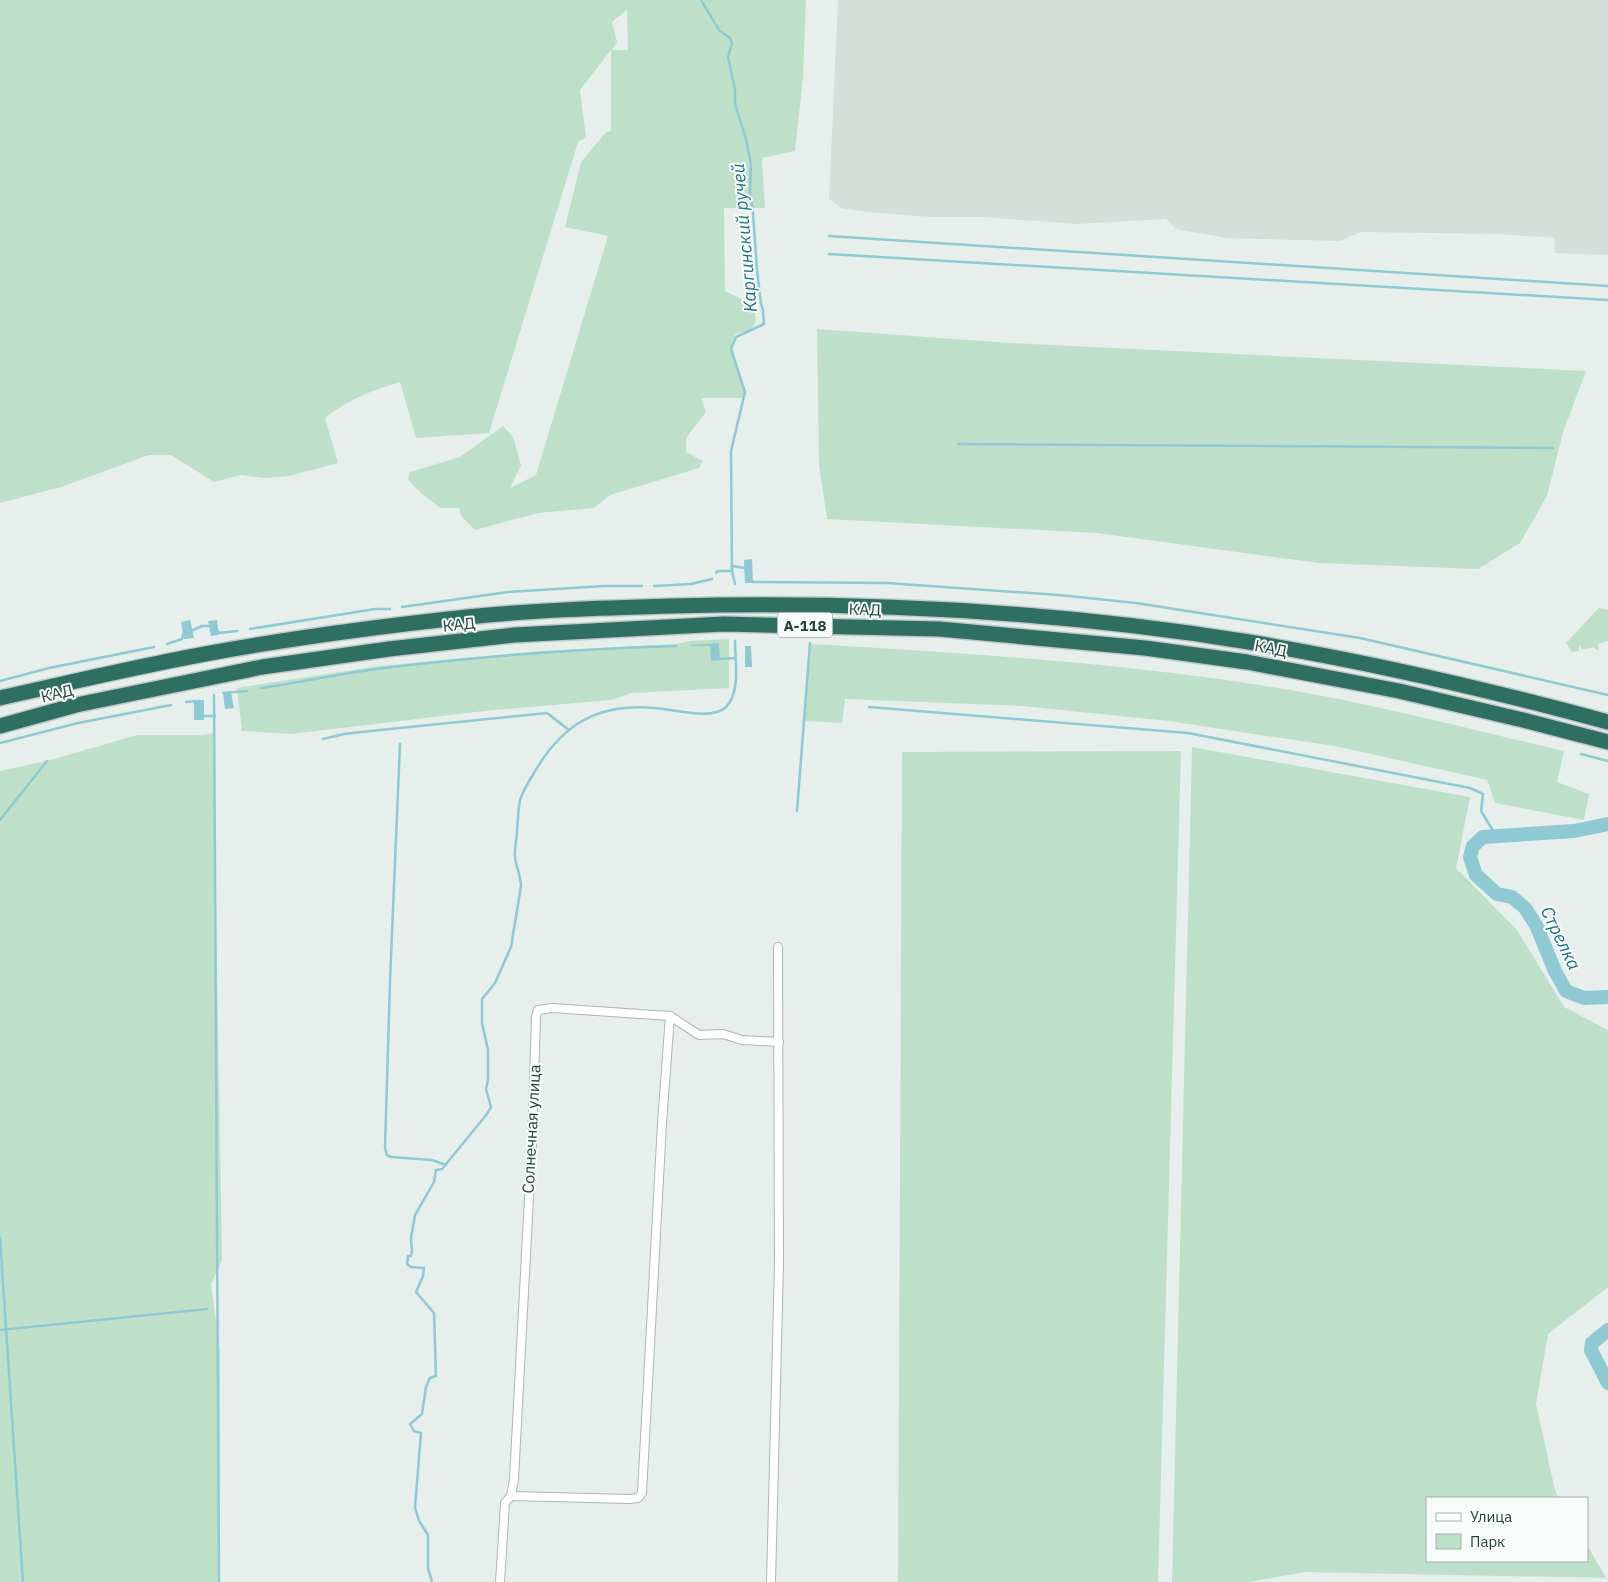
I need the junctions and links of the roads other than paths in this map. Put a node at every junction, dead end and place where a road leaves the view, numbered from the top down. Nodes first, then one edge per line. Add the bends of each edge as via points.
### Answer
1 (0, 698) edge
2 (1608, 722) edge
3 (0, 726) edge
4 (1608, 742) edge
5 (778, 947) dead end
6 (670, 1016) junction
7 (779, 1042) junction
8 (511, 1496) junction
9 (500, 1582) edge
10 (772, 1582) edge

1 - 2 highway, КАД / А-118 via 214,652 343,631 469,616 566,609 831,606 1000,613 1249,642 1402,671
3 - 4 highway, КАД / А-118 via 76,705 262,668 389,649 514,635 724,624 939,629 1145,648 1247,662 1399,690
5 - 7 street
6 - 7 street, Солнечная улица via 699,1035 723,1034 742,1040
6 - 8 street via 642,1493 630,1500
6 - 8 street, Солнечная улица via 552,1008 538,1010
7 - 10 street via 780,1264
8 - 9 street via 504,1503

